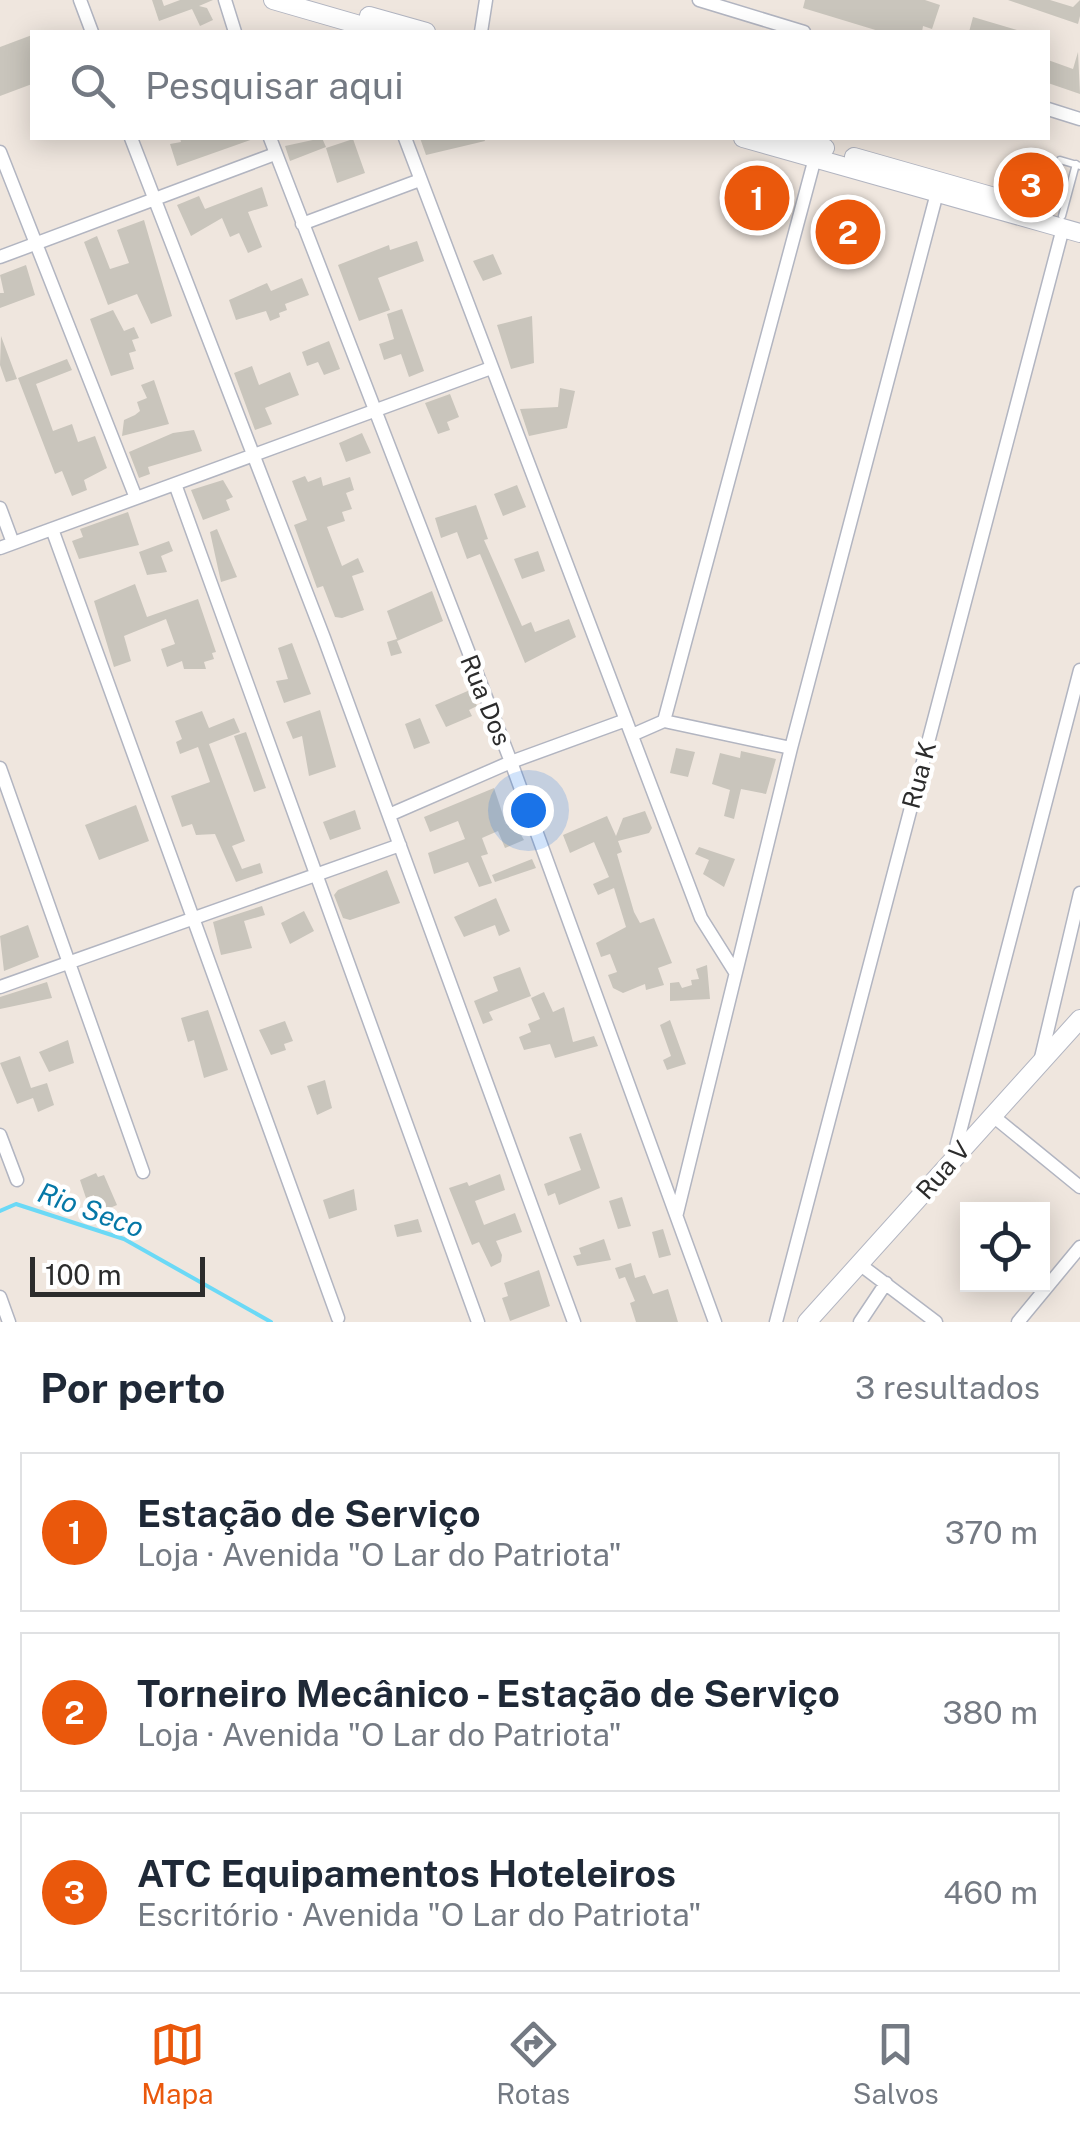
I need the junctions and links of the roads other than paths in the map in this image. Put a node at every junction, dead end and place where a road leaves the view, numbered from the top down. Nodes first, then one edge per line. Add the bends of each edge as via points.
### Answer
1 (80, 0) edge
2 (224, 0) edge
3 (273, 0) edge
4 (316, 0) edge
5 (486, 0) edge
6 (699, 0) edge
7 (740, 6) edge
8 (91, 30) edge
9 (234, 30) edge
10 (366, 30) edge
11 (419, 30) edge
12 (481, 30) edge
13 (799, 30) edge
14 (1050, 110) edge
15 (1080, 119) edge
16 (132, 140) edge
17 (271, 140) edge
18 (406, 140) edge
19 (750, 140) edge
20 (795, 140) edge
21 (0, 152) edge
22 (275, 154) junction
23 (815, 158) junction
24 (1060, 160) dead end
25 (1078, 165) edge
26 (420, 180) junction
27 (937, 194) junction
28 (154, 199) junction
29 (302, 224) junction
30 (1071, 224) edge
31 (34, 244) junction
32 (0, 257) edge
33 (492, 368) junction
34 (373, 408) junction
35 (254, 456) junction
36 (175, 484) junction
37 (136, 498) junction
38 (0, 508) edge
39 (52, 529) junction
40 (6, 545) edge
41 (1080, 670) edge
42 (626, 720) junction
43 (664, 721) junction
44 (632, 735) junction
45 (791, 748) junction
46 (510, 762) junction
47 (0, 768) edge
48 (389, 815) junction
49 (400, 845) junction
50 (315, 875) junction
51 (1080, 893) edge
52 (195, 920) junction
53 (69, 962) junction
54 (735, 972) junction
55 (0, 987) edge
56 (1080, 1019) edge
57 (1038, 1070) junction
58 (992, 1116) junction
59 (0, 1135) edge
60 (954, 1155) junction
61 (143, 1172) dead end
62 (17, 1180) dead end
63 (1080, 1187) edge
64 (677, 1216) junction
65 (1080, 1247) edge
66 (862, 1266) junction
67 (886, 1283) junction
68 (0, 1298) edge
69 (338, 1318) dead end
70 (10, 1322) edge
71 (478, 1322) edge
72 (574, 1322) edge
73 (715, 1322) edge
74 (776, 1322) edge
75 (807, 1322) edge
76 (860, 1322) edge
77 (936, 1322) edge
78 (1018, 1322) edge

1 - 8 street
2 - 9 street
3 - 10 main road
4 - 11 main road
5 - 12 street
6 - 7 street
7 - 13 street
14 - 15 street
16 - 28 street
17 - 22 street, Rua Dos
18 - 26 street
19 - 23 main road
20 - 30 main road
21 - 31 street
22 - 28 street
22 - 29 street, Rua Dos
23 - 27 main road
23 - 43 street
24 - 25 lane
25 - 30 lane
26 - 29 street
26 - 33 street
27 - 30 main road
27 - 45 street
28 - 31 street
28 - 35 street
29 - 34 street, Rua Dos
30 - 74 street, Rua K
31 - 32 street
31 - 37 street
33 - 34 street
33 - 42 street
34 - 35 street
34 - 46 street, Rua Dos
35 - 36 street
35 - 48 street
36 - 37 street
36 - 50 street
37 - 39 street
38 - 40 street
39 - 40 street
39 - 52 street
41 - 60 street
42 - 44 street
42 - 46 street
43 - 44 street
43 - 45 street
44 - 54 street via 701,918
45 - 54 street
46 - 48 street
46 - 64 street, Rua Dos
47 - 53 street
48 - 49 street
49 - 50 street
49 - 72 street
50 - 52 street
50 - 71 street
51 - 57 street
52 - 53 street
52 - 69 street
53 - 55 street
53 - 61 street
54 - 64 street
56 - 57 main road, Rua V
57 - 58 main road, Rua V
58 - 60 main road, Rua V
58 - 63 street
59 - 62 street
60 - 66 main road, Rua V
64 - 73 street, Rua Dos
65 - 78 street
66 - 67 street
66 - 75 main road, Rua V
67 - 76 street
67 - 77 street
68 - 70 street

